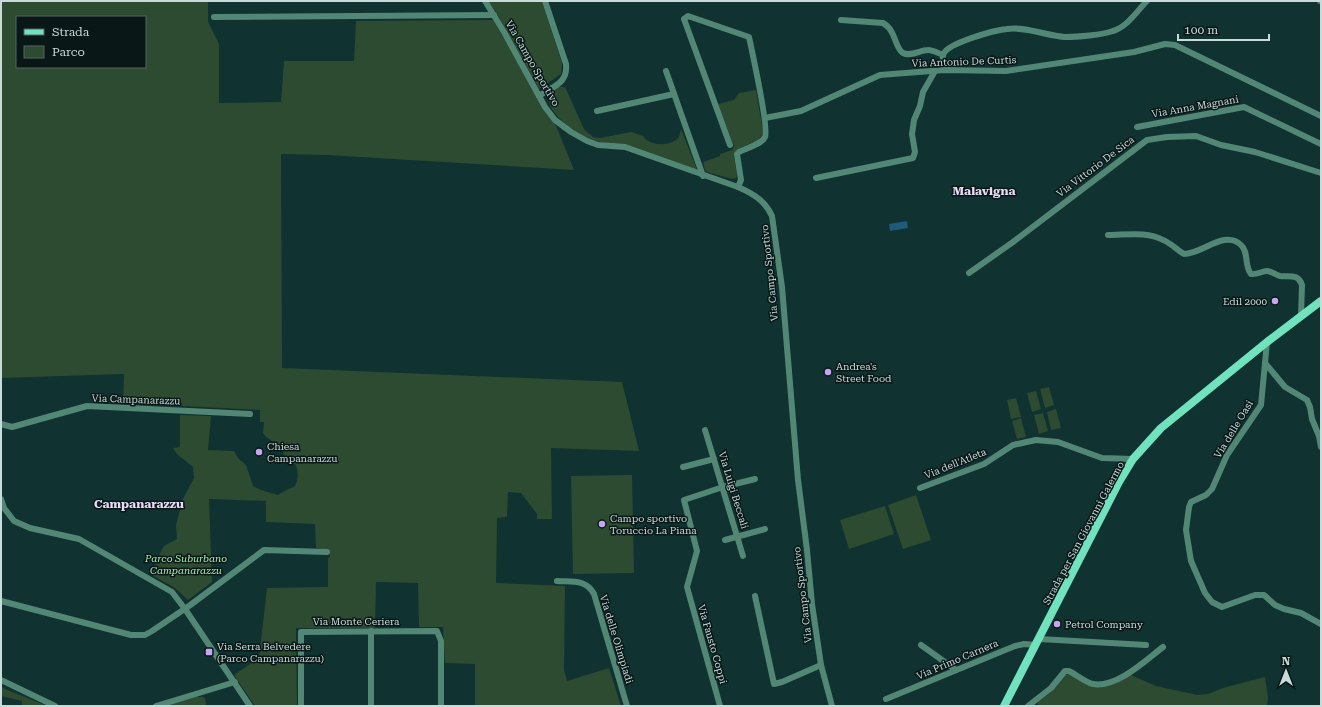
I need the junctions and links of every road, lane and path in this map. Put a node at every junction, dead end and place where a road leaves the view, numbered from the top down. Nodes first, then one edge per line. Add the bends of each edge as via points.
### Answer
1 (484, 1) edge
2 (545, 1) edge
3 (1147, 1) edge
4 (494, 15) junction
5 (214, 17) dead end
6 (841, 20) dead end
7 (943, 54) junction
8 (944, 70) junction
9 (666, 71) dead end
10 (935, 71) junction
11 (674, 94) junction
12 (539, 96) junction
13 (597, 111) dead end
14 (1321, 116) edge
15 (765, 118) junction
16 (1137, 127) dead end
17 (1321, 144) edge
18 (730, 145) dead end
19 (1321, 173) edge
20 (703, 176) junction
21 (816, 178) dead end
22 (738, 187) junction
23 (1108, 235) dead end
24 (969, 272) dead end
25 (1321, 302) edge
26 (1301, 316) junction
27 (1267, 342) junction
28 (1265, 363) junction
29 (250, 414) dead end
30 (1, 424) edge
31 (705, 430) dead end
32 (1321, 446) edge
33 (714, 459) junction
34 (1133, 459) junction
35 (683, 467) dead end
36 (755, 479) dead end
37 (723, 487) junction
38 (920, 488) dead end
39 (1, 499) edge
40 (765, 530) dead end
41 (738, 536) junction
42 (725, 540) dead end
43 (327, 552) dead end
44 (744, 556) dead end
45 (557, 581) dead end
46 (755, 596) dead end
47 (1, 601) edge
48 (185, 609) junction
49 (1321, 624) edge
50 (371, 631) junction
51 (1037, 642) junction
52 (921, 645) dead end
53 (1146, 645) dead end
54 (1163, 647) dead end
55 (821, 665) junction
56 (956, 670) junction
57 (1, 680) edge
58 (234, 682) junction
59 (886, 699) dead end
60 (55, 706) edge
61 (156, 706) edge
62 (250, 706) edge
63 (301, 706) edge
64 (371, 706) edge
65 (441, 706) edge
66 (627, 706) edge
67 (720, 706) edge
68 (832, 706) edge
69 (1004, 706) edge
70 (1028, 706) edge

1 - 4 street, Via Campo Sportivo
2 - 12 street via 566,69 564,78
3 - 7 street via 1116,31 1064,37 1008,28 951,46
4 - 5 street
4 - 12 street, Via Campo Sportivo
6 - 7 street via 887,25 902,53 931,50
7 - 8 street
8 - 10 street, Via Antonio De Curtis
8 - 14 street, Via Antonio De Curtis via 1006,71 1134,52 1165,44 1175,45
9 - 11 street
10 - 15 street, Via Antonio De Curtis via 880,75 800,111
10 - 21 street via 923,92 911,129 915,152 913,158
11 - 13 street
11 - 20 street
12 - 20 street, Via Campo Sportivo via 555,120 587,141 625,148
15 - 18 street via 749,37 688,16 684,19
15 - 22 street via 766,133 762,141 737,154 741,180
16 - 17 street, Via Anna Magnani via 1244,107
19 - 24 street, Via Vittorio De Sica via 1196,136 1147,140 1013,242
20 - 22 street, Via Campo Sportivo
22 - 55 street, Via Campo Sportivo via 762,200 772,216 782,287 798,480
23 - 26 street via 1142,234 1155,237 1166,241 1184,254 1196,252 1220,241 1235,241 1244,248 1251,274 1267,271 1300,280
25 - 26 main road, Strada per San Giovanni Galermo
26 - 27 main road, Strada per San Giovanni Galermo
27 - 28 street, Via delle Oasi
27 - 34 main road, Strada per San Giovanni Galermo via 1161,428
28 - 32 street via 1285,387 1307,400
28 - 49 street, Via delle Oasi via 1261,405 1227,456 1212,489 1192,502 1189,507 1186,530 1191,561 1205,593 1212,602 1222,607 1255,595 1264,595 1275,605 1301,613
29 - 30 street, Via Campanarazzu via 87,406 12,427
31 - 33 street, Via Luigi Beccali
33 - 35 street
33 - 37 street, Via Luigi Beccali
34 - 38 street, Via dell'Atleta via 1102,458 1058,442 1036,440 1013,445 984,464
34 - 51 main road, Strada per San Giovanni Galermo
36 - 37 street
37 - 41 street, Via Luigi Beccali
37 - 67 street, Via Fausto Coppi via 684,500 697,551 687,587
39 - 48 street via 14,521 30,528 79,538 172,592
40 - 41 street
41 - 42 street
41 - 44 street, Via Luigi Beccali
43 - 48 street via 264,550
45 - 66 street, Via delle Olimpiadi via 585,583 594,594
46 - 55 street via 774,684
47 - 48 street via 131,635 145,635
48 - 58 street
50 - 63 street, Via Monte Ceriera via 301,632
50 - 64 street
50 - 65 street, Via Monte Ceriera via 437,631 441,641
51 - 53 street, Via Primo Carnera
51 - 56 street, Via Primo Carnera via 1015,646
51 - 69 main road, Strada per San Giovanni Galermo
52 - 56 street
54 - 70 street via 1130,673 1116,680 1093,684 1065,671 1051,688
55 - 68 street, Via Campo Sportivo
56 - 59 street, Via Primo Carnera
57 - 60 street
58 - 61 street
58 - 62 street

